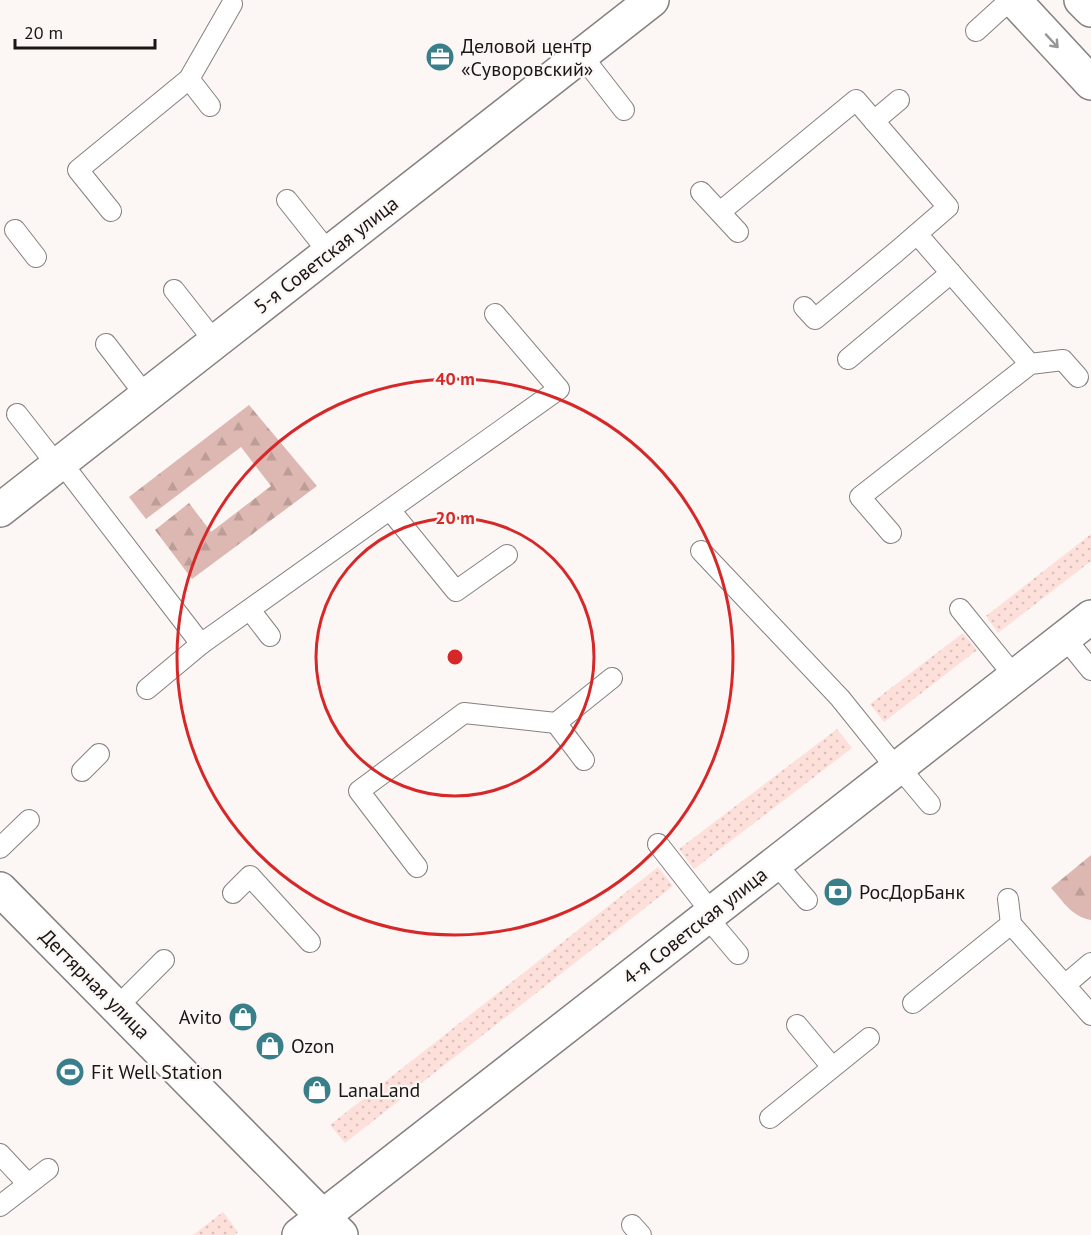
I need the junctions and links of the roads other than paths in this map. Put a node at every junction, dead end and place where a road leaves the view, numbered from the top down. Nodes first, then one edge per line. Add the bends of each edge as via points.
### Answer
1 (652, 0) edge
2 (1012, 0) edge
3 (1081, 0) edge
4 (231, 4) dead end
5 (1091, 10) edge
6 (976, 31) dead end
7 (582, 56) junction
8 (189, 79) junction
9 (1091, 82) edge
10 (899, 100) dead end
11 (210, 106) dead end
12 (624, 110) dead end
13 (874, 121) junction
14 (701, 192) dead end
15 (287, 201) dead end
16 (111, 212) dead end
17 (720, 212) junction
18 (15, 230) dead end
19 (738, 232) dead end
20 (917, 234) junction
21 (329, 253) junction
22 (36, 256) dead end
23 (951, 273) junction
24 (174, 290) dead end
25 (804, 307) dead end
26 (495, 314) dead end
27 (215, 342) junction
28 (106, 344) dead end
29 (848, 359) dead end
30 (1030, 364) junction
31 (1078, 377) dead end
32 (146, 396) junction
33 (17, 414) dead end
34 (59, 464) junction
35 (0, 510) edge
36 (390, 510) junction
37 (891, 533) dead end
38 (700, 551) dead end
39 (507, 555) dead end
40 (960, 609) dead end
41 (250, 610) junction
42 (1091, 617) edge
43 (270, 636) dead end
44 (1065, 638) junction
45 (201, 644) junction
46 (1091, 670) edge
47 (1015, 677) junction
48 (612, 678) dead end
49 (147, 689) dead end
50 (556, 723) junction
51 (99, 754) dead end
52 (584, 760) dead end
53 (898, 768) junction
54 (82, 771) dead end
55 (930, 804) dead end
56 (29, 820) dead end
57 (658, 844) dead end
58 (0, 848) edge
59 (776, 864) junction
60 (417, 867) dead end
61 (0, 889) edge
62 (233, 893) dead end
63 (1008, 899) dead end
64 (807, 900) dead end
65 (710, 915) junction
66 (1011, 924) junction
67 (310, 942) dead end
68 (738, 954) dead end
69 (164, 960) dead end
70 (1091, 963) edge
71 (1065, 985) junction
72 (913, 1003) dead end
73 (117, 1007) junction
74 (1091, 1015) edge
75 (797, 1025) dead end
76 (869, 1038) dead end
77 (832, 1067) junction
78 (770, 1118) dead end
79 (0, 1154) edge
80 (48, 1169) dead end
81 (28, 1184) junction
82 (0, 1206) edge
83 (321, 1229) edge

1 - 7 street, 5-я Советская улица
2 - 6 lane
2 -> 9 street
3 - 5 street
4 - 8 lane
7 - 12 lane
7 - 21 street, 5-я Советская улица
8 - 11 lane
8 - 16 lane via 78,170
10 - 13 lane
13 - 17 lane via 855,100
13 - 20 lane via 948,207
14 - 17 lane
15 - 21 lane
17 - 19 lane
18 - 22 lane
20 - 23 lane
20 - 25 lane via 815,319
21 - 27 street, 5-я Советская улица
23 - 29 lane
23 - 30 lane
24 - 27 lane
26 - 36 lane via 559,389
27 - 32 street, 5-я Советская улица
28 - 32 lane
30 - 31 lane via 1063,360
30 - 37 lane via 860,497
32 - 34 street, 5-я Советская улица
33 - 34 lane
34 - 35 street, 5-я Советская улица
34 - 45 lane
36 - 39 lane via 456,591
36 - 41 lane
38 - 53 lane via 840,698
40 - 47 lane
41 - 43 lane
41 - 45 lane
42 - 44 street, 4-я Советская улица
44 - 46 lane
44 - 47 street, 4-я Советская улица
45 - 49 lane
47 - 53 street, 4-я Советская улица
48 - 50 lane
50 - 52 lane
50 - 60 lane via 464,713 359,791
51 - 54 lane
53 - 55 lane
53 - 59 street, 4-я Советская улица
56 - 58 lane
57 - 65 lane
59 - 64 lane
59 - 65 street, 4-я Советская улица
61 - 73 street, Дегтярная улица
62 - 67 lane via 250,876
63 - 66 lane
65 - 68 lane
65 - 83 street, 4-я Советская улица
66 - 71 lane
66 - 72 lane
69 - 73 lane
70 - 71 lane
71 - 74 lane
73 - 83 street, Дегтярная улица
75 - 77 lane
76 - 77 lane
77 - 78 lane
79 - 81 lane
80 - 81 lane
81 - 82 lane

